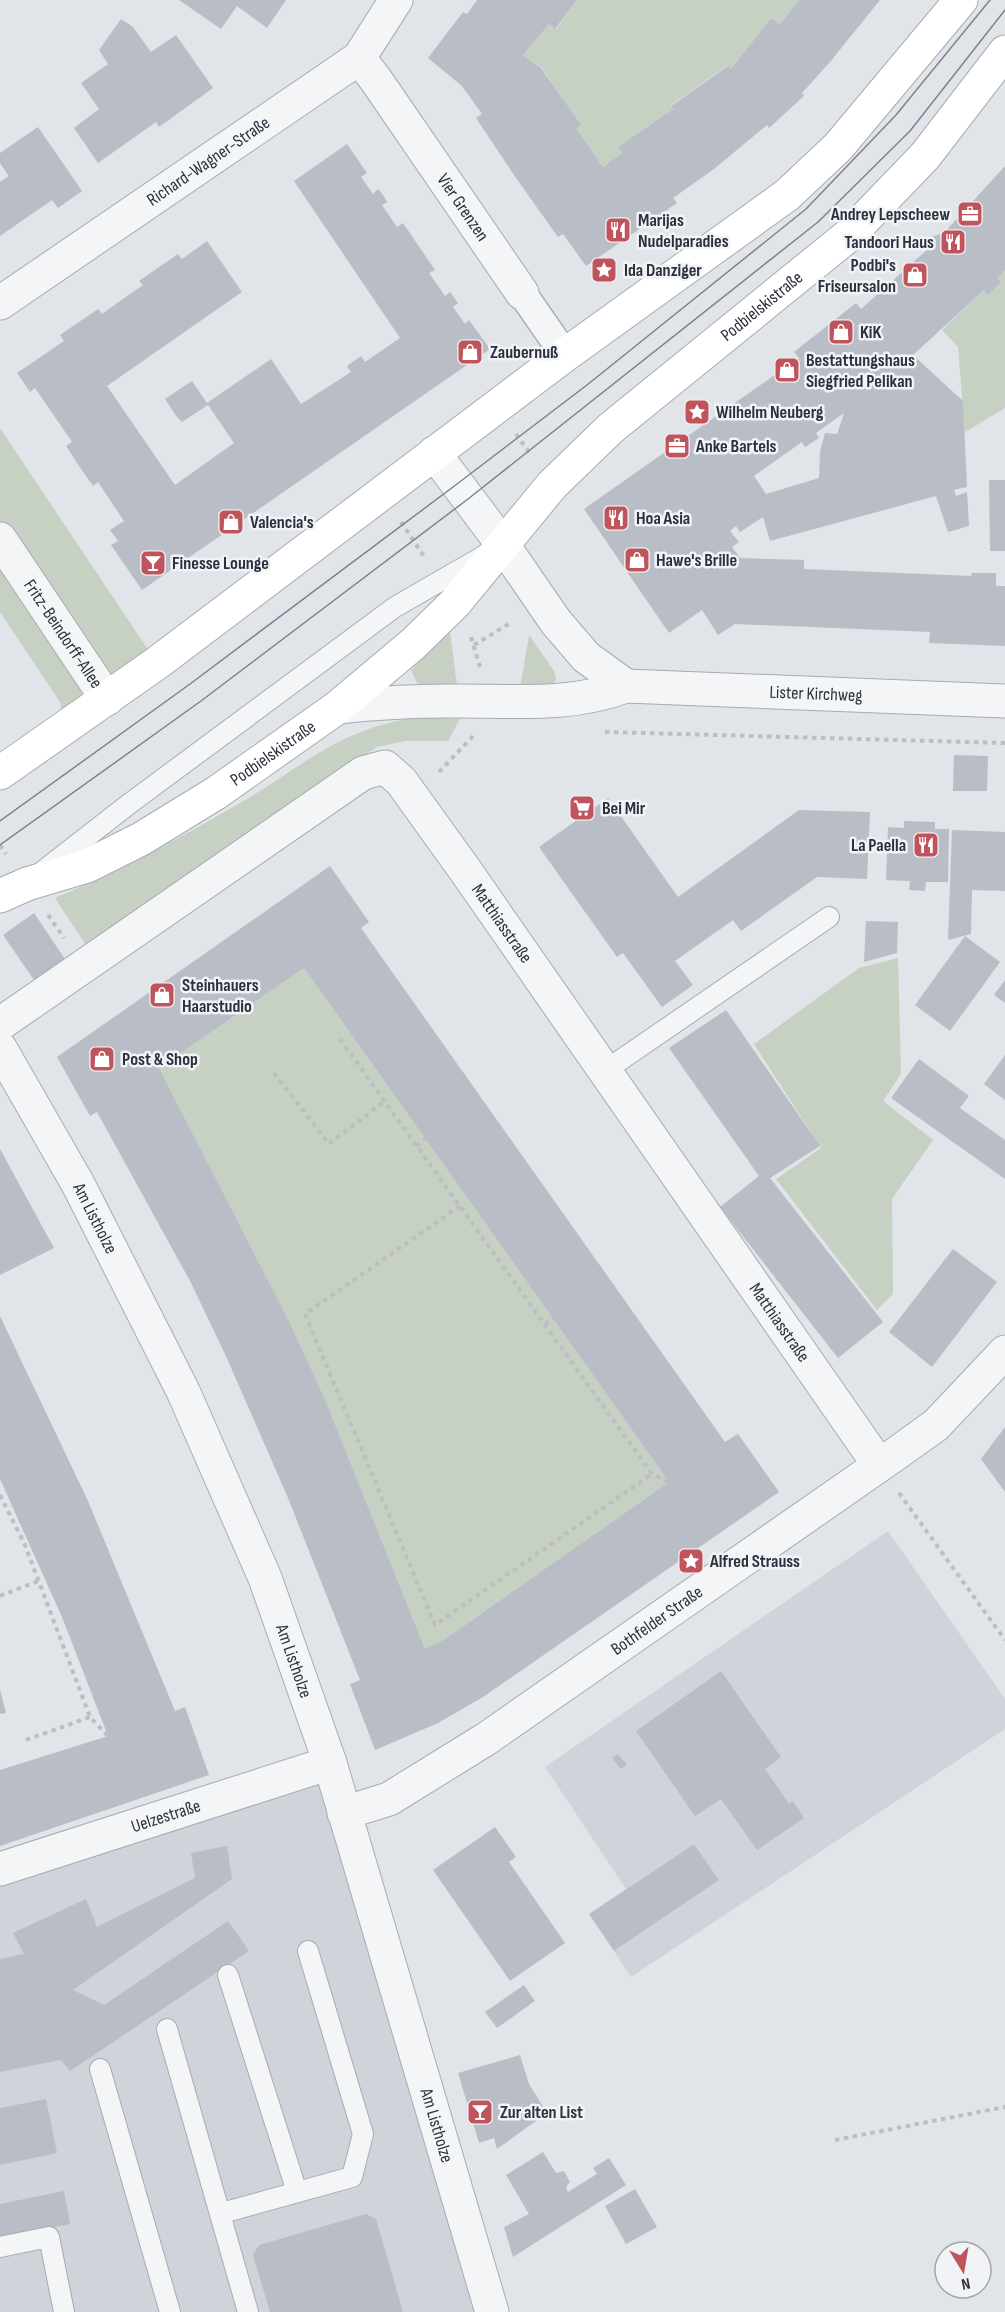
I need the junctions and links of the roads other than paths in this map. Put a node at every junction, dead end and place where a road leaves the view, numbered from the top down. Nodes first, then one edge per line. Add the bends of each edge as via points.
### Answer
1 (396, 0) edge
2 (961, 0) edge
3 (1005, 52) edge
4 (359, 58) junction
5 (522, 292) joint
6 (0, 303) edge
7 (565, 355) junction
8 (434, 453) junction
9 (0, 539) edge
10 (503, 545) junction
11 (626, 686) junction
12 (107, 699) junction
13 (1005, 701) edge
14 (338, 707) junction
15 (0, 773) edge
16 (14, 890) edge
17 (829, 917) dead end
18 (0, 1024) edge
19 (0, 1048) edge
20 (606, 1070) junction
21 (1005, 1352) edge
22 (879, 1465) junction
23 (330, 1763) junction
24 (344, 1813) junction
25 (0, 1869) edge
26 (308, 1951) dead end
27 (228, 1975) dead end
28 (167, 2029) dead end
29 (99, 2069) dead end
30 (297, 2192) junction
31 (222, 2213) junction
32 (0, 2247) edge
33 (64, 2312) edge
34 (170, 2312) edge
35 (248, 2312) edge
36 (492, 2312) edge

1 - 4 street, Richard-Wagner-Straße
2 - 7 main road via 838,147 788,195
3 - 10 main road, Podbielskistraße via 925,156 849,235 611,428 552,485
4 - 5 street, Vier Grenzen
4 - 6 street, Richard-Wagner-Straße
5 - 7 street, Vier Grenzen
7 - 8 main road
8 - 10 street
8 - 12 main road
9 - 12 street, Fritz-Beindorff-Allee
10 - 11 street via 556,622 586,657
10 - 14 main road, Podbielskistraße via 455,603
10 - 16 lane via 385,614
11 - 13 street, Lister Kirchweg
11 - 14 street, Lister Kirchweg via 598,697 556,703 449,701
12 - 15 main road
14 - 16 main road, Podbielskistraße via 216,793 141,839 87,866
17 - 20 lane
18 - 20 street, Matthiasstraße via 363,773 385,767 401,781
19 - 23 street, Am Listholze via 78,1184 183,1391 265,1578
20 - 22 street, Matthiasstraße
21 - 22 street, Bothfelder Straße via 936,1425
22 - 24 street, Bothfelder Straße via 486,1739 389,1799
23 - 24 street, Am Listholze
23 - 25 street, Uelzestraße
24 - 36 street, Am Listholze
26 - 30 lane via 363,2134 352,2177
27 - 30 lane
28 - 31 lane
29 - 34 lane
30 - 31 lane
31 - 35 lane
32 - 33 lane via 49,2237

